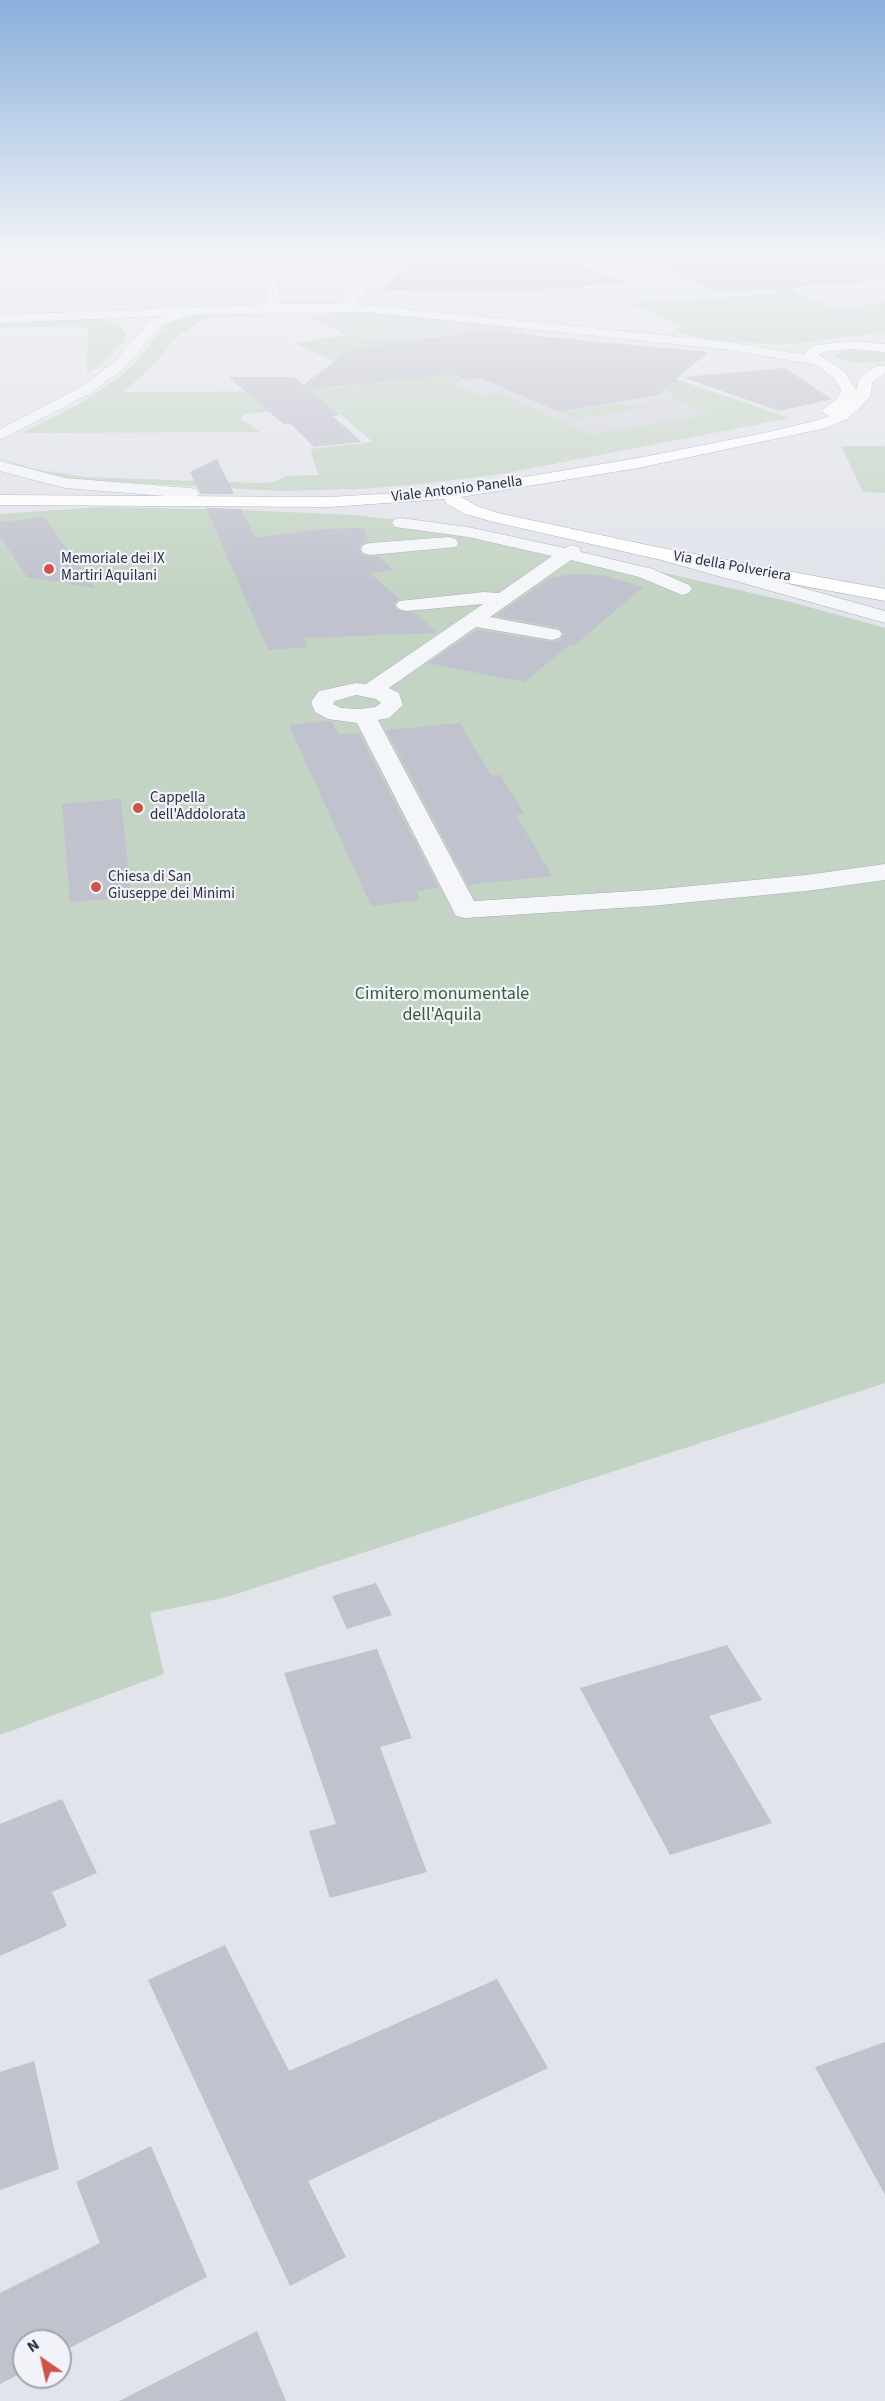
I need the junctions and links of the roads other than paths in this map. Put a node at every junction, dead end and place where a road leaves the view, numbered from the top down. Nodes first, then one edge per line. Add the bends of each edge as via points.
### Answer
1 (120, 364) edge
2 (822, 364) edge
3 (825, 364) edge
4 (883, 369) edge
5 (0, 435) edge
6 (0, 466) edge
7 (578, 473) junction
8 (513, 476) junction
9 (391, 490) junction
10 (0, 492) edge
11 (190, 493) junction
12 (455, 493) junction
13 (0, 500) edge
14 (294, 502) junction
15 (518, 522) junction
16 (401, 523) dead end
17 (560, 526) junction
18 (500, 538) junction
19 (574, 546) junction
20 (370, 549) dead end
21 (657, 553) joint
22 (789, 585) junction
23 (682, 590) dead end
24 (859, 590) junction
25 (885, 595) edge
26 (504, 599) junction
27 (832, 602) junction
28 (406, 604) dead end
29 (885, 617) edge
30 (473, 620) junction
31 (552, 634) dead end
32 (372, 690) junction
33 (365, 716) junction
34 (885, 872) edge

1 - 5 street via 57,407
2 - 8 main road, Viale Antonio Panella via 840,375 849,390 842,403 825,413
3 - 4 main road
4 - 7 main road, Viale Antonio Panella via 865,381 863,396 857,403 825,423
6 - 11 street via 78,484
7 - 12 main road, Viale Antonio Panella
7 - 17 main road, Via della Polveriera via 548,484 538,494 538,504
8 - 9 main road, Viale Antonio Panella
8 - 12 main road, Via della Polveriera
9 - 11 main road, Viale Antonio Panella
9 - 12 main road, Via della Polveriera
10 - 11 main road, Viale Antonio Panella
12 - 14 main road, Viale Antonio Panella
12 - 15 main road, Via della Polveriera via 451,498 464,506
12 - 17 main road, Via della Polveriera via 486,497
13 - 14 main road, Viale Antonio Panella
14 - 15 main road, Via della Polveriera
15 - 19 main road, Via della Polveriera
16 - 18 street
17 - 19 main road, Via della Polveriera
18 - 19 street
18 - 20 street
19 - 21 main road, Via della Polveriera
19 - 23 street via 669,581
19 - 26 street
21 - 22 street
22 - 24 main road, Via della Polveriera
22 - 27 street
24 - 25 main road, Via della Polveriera
24 - 27 street via 830,592 825,596
26 - 28 street
26 - 30 street
27 - 29 street
30 - 31 street
30 - 32 street
32 - 33 street via 388,696 392,705 381,713
32 - 33 street via 340,691 322,702 332,713
33 - 34 street via 465,910 641,899

